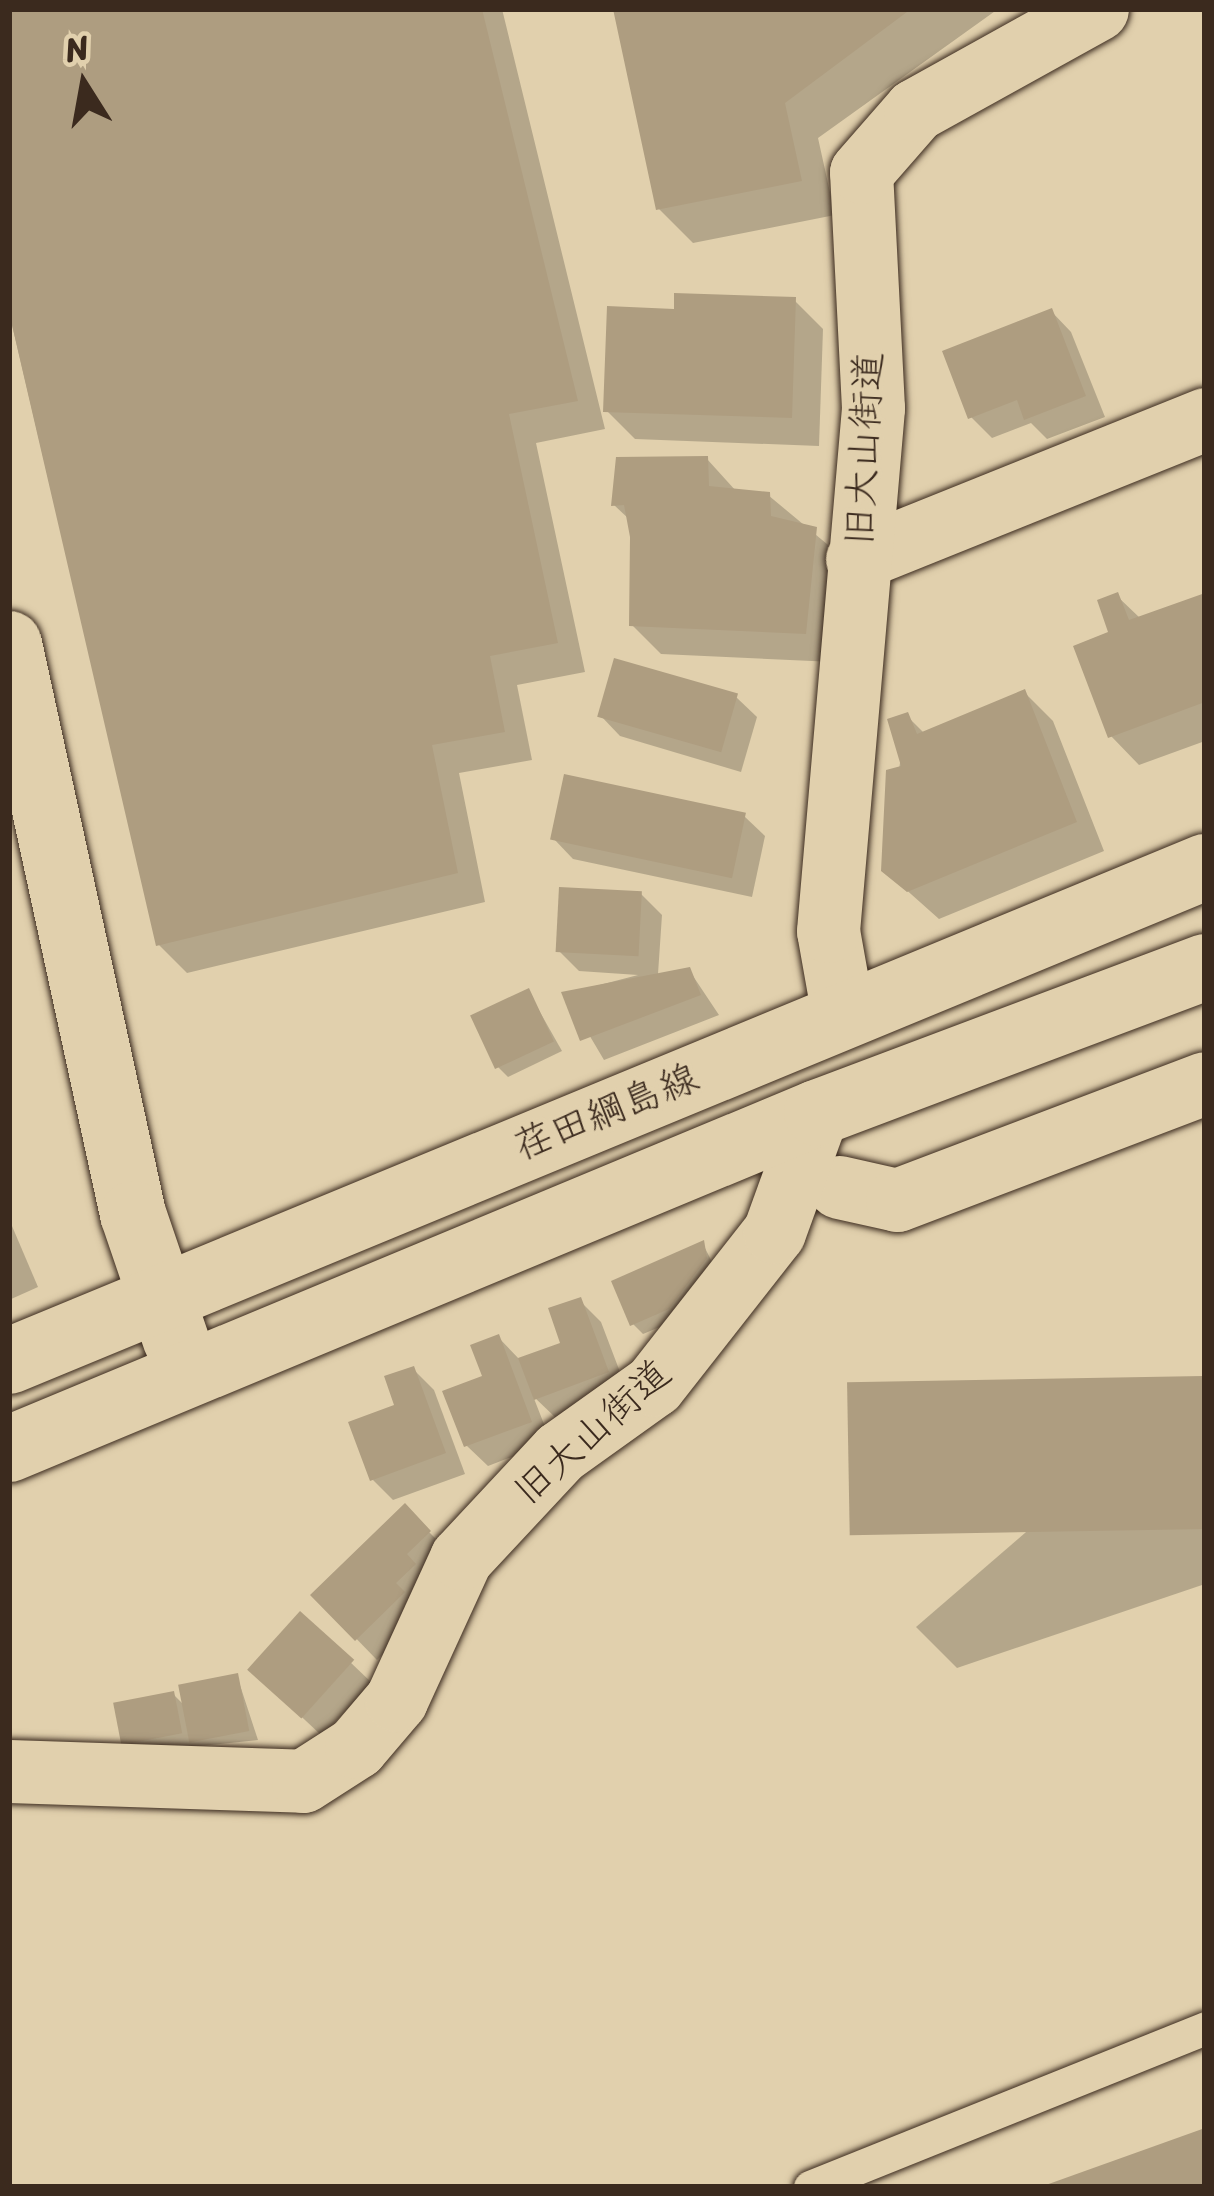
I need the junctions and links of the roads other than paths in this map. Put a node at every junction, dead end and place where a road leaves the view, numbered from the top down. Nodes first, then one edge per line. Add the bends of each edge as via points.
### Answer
1 (1097, 9) edge
2 (1205, 419) edge
3 (857, 560) junction
4 (9, 644) edge
5 (24, 776) edge
6 (1205, 867) edge
7 (1205, 967) edge
8 (843, 1015) junction
9 (1205, 1082) edge
10 (817, 1114) junction
11 (839, 1187) dead end
12 (159, 1297) junction
13 (9, 1360) edge
14 (190, 1377) junction
15 (9, 1449) edge
16 (9, 1771) edge
17 (1205, 2028) edge
18 (810, 2187) edge

1 - 3 street, 旧大山街道 via 915,110 861,172 873,408
2 - 3 street
3 - 8 street, 旧大山街道 via 829,931
4 - 5 main road
5 - 12 main road
6 - 8 main road, 荏田綱島線
7 - 10 main road, 荏田綱島線
8 - 12 main road, 荏田綱島線
9 - 11 street via 897,1200
10 - 14 main road, 荏田綱島線
10 - 16 street, 旧大山街道 via 774,1232 655,1384 560,1452 461,1558 396,1700 356,1747 303,1780
12 - 13 main road, 荏田綱島線
12 - 14 main road
14 - 15 main road, 荏田綱島線
17 - 18 lane

